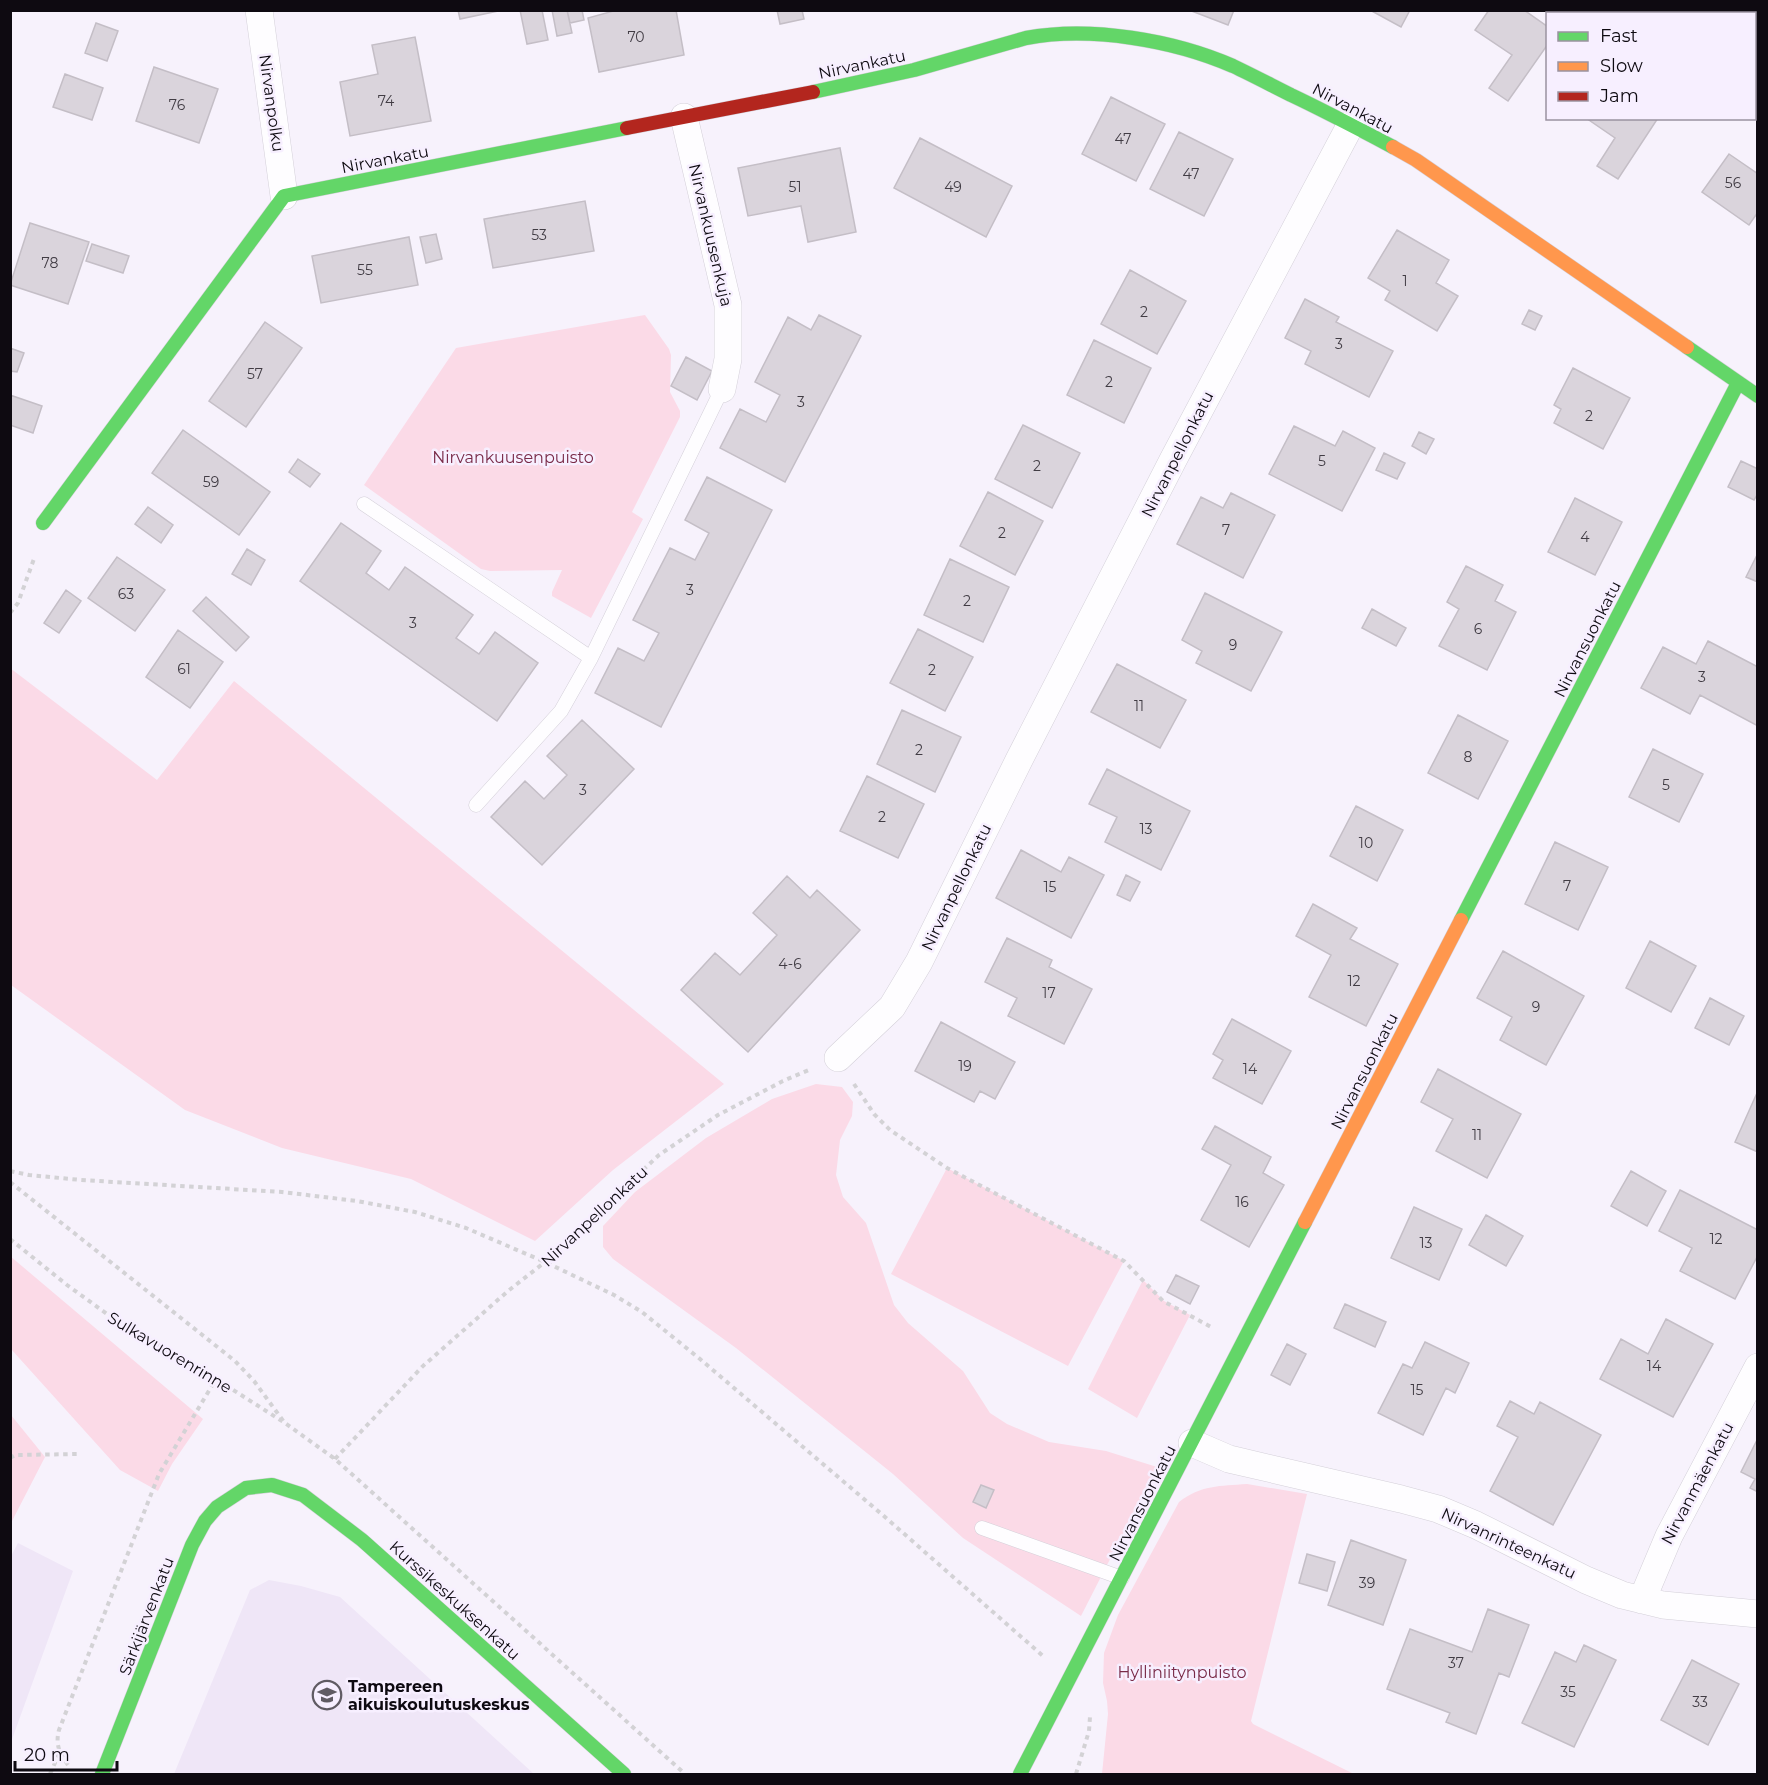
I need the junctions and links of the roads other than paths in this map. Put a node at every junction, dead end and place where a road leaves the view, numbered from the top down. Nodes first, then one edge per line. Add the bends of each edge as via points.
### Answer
1 (259, 10) edge
2 (684, 117) junction
3 (1351, 124) junction
4 (284, 196) junction
5 (1738, 383) junction
6 (723, 389) joint
7 (1758, 396) edge
8 (364, 504) dead end
9 (43, 523) road end
10 (591, 658) junction
11 (476, 805) dead end
12 (838, 1058) road end
13 (1758, 1367) edge
14 (1192, 1443) junction
15 (246, 1488) joint
16 (982, 1528) dead end
17 (1122, 1578) junction
18 (1642, 1600) junction
19 (1758, 1614) edge
20 (102, 1774) edge
21 (624, 1774) edge
22 (1020, 1774) edge

1 - 4 street, Nirvanpolku
2 - 3 street, Nirvankatu via 863,82 1026,38 1108,34 1219,61
2 - 4 street, Nirvankatu
2 - 6 street, Nirvankuusenkuja via 728,304 728,359
3 - 5 street, Nirvankatu via 1416,160
3 - 12 street, Nirvanpellonkatu via 1173,460 919,962 892,1007
4 - 9 street
5 - 7 street, Nirvankatu
5 - 14 street, Nirvansuonkatu
6 - 10 lane
8 - 10 lane
10 - 11 lane via 561,711
13 - 18 street, Nirvanmäenkatu via 1669,1536
14 - 17 street, Nirvansuonkatu
14 - 18 street, Nirvanrinteenkatu via 1229,1459 1437,1509 1586,1580
15 - 20 street, Särkijärvenkatu via 217,1507 192,1545
15 - 21 street, Kurssikeskuksenkatu via 272,1485 303,1495 362,1540
16 - 17 lane
17 - 22 street, Nirvansuonkatu
18 - 19 street, Nirvanrinteenkatu via 1698,1610

